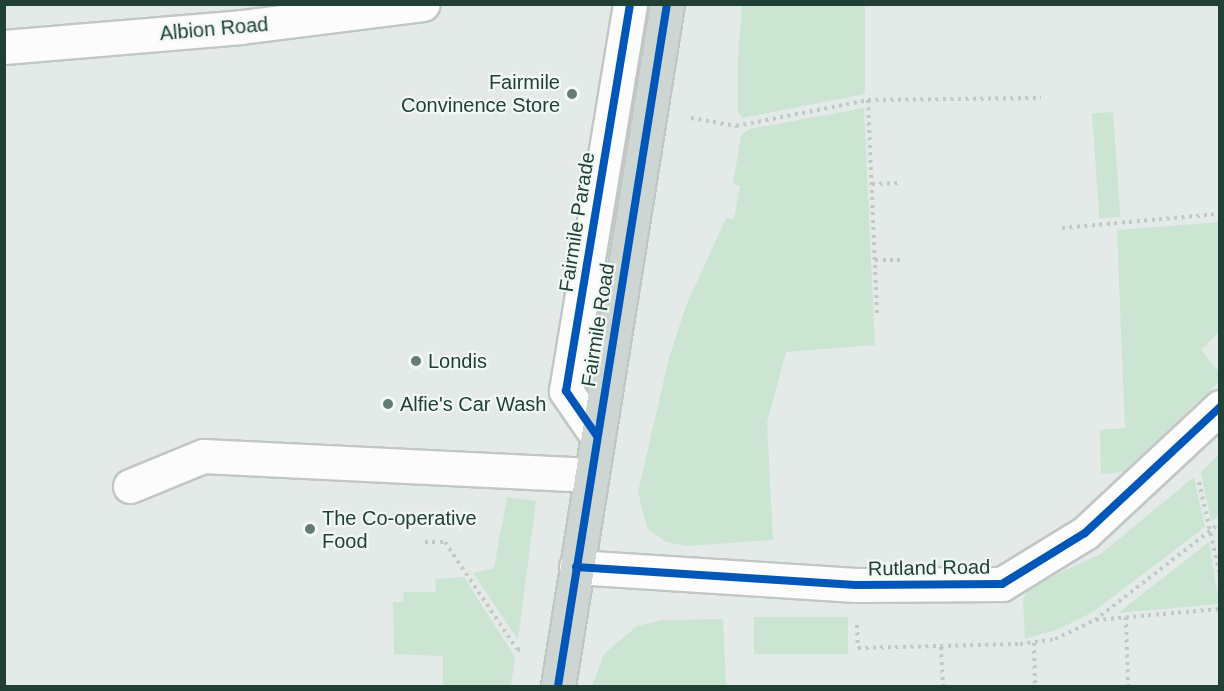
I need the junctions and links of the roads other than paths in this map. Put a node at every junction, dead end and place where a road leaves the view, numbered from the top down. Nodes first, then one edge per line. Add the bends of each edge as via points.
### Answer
1 (423, 4) edge
2 (630, 4) edge
3 (667, 4) edge
4 (4, 47) edge
5 (1220, 407) edge
6 (597, 436) junction
7 (592, 475) junction
8 (130, 486) dead end
9 (576, 567) junction
10 (558, 687) edge

1 - 4 street, Albion Road via 241,27
2 - 6 street, Fairmile Parade via 566,391
3 - 6 main road, Fairmile Road
5 - 9 street, Rutland Road via 1085,533 1002,584 855,585
6 - 7 main road, Fairmile Road
7 - 8 street via 203,456
7 - 9 main road, Fairmile Road
9 - 10 main road, Fairmile Road

